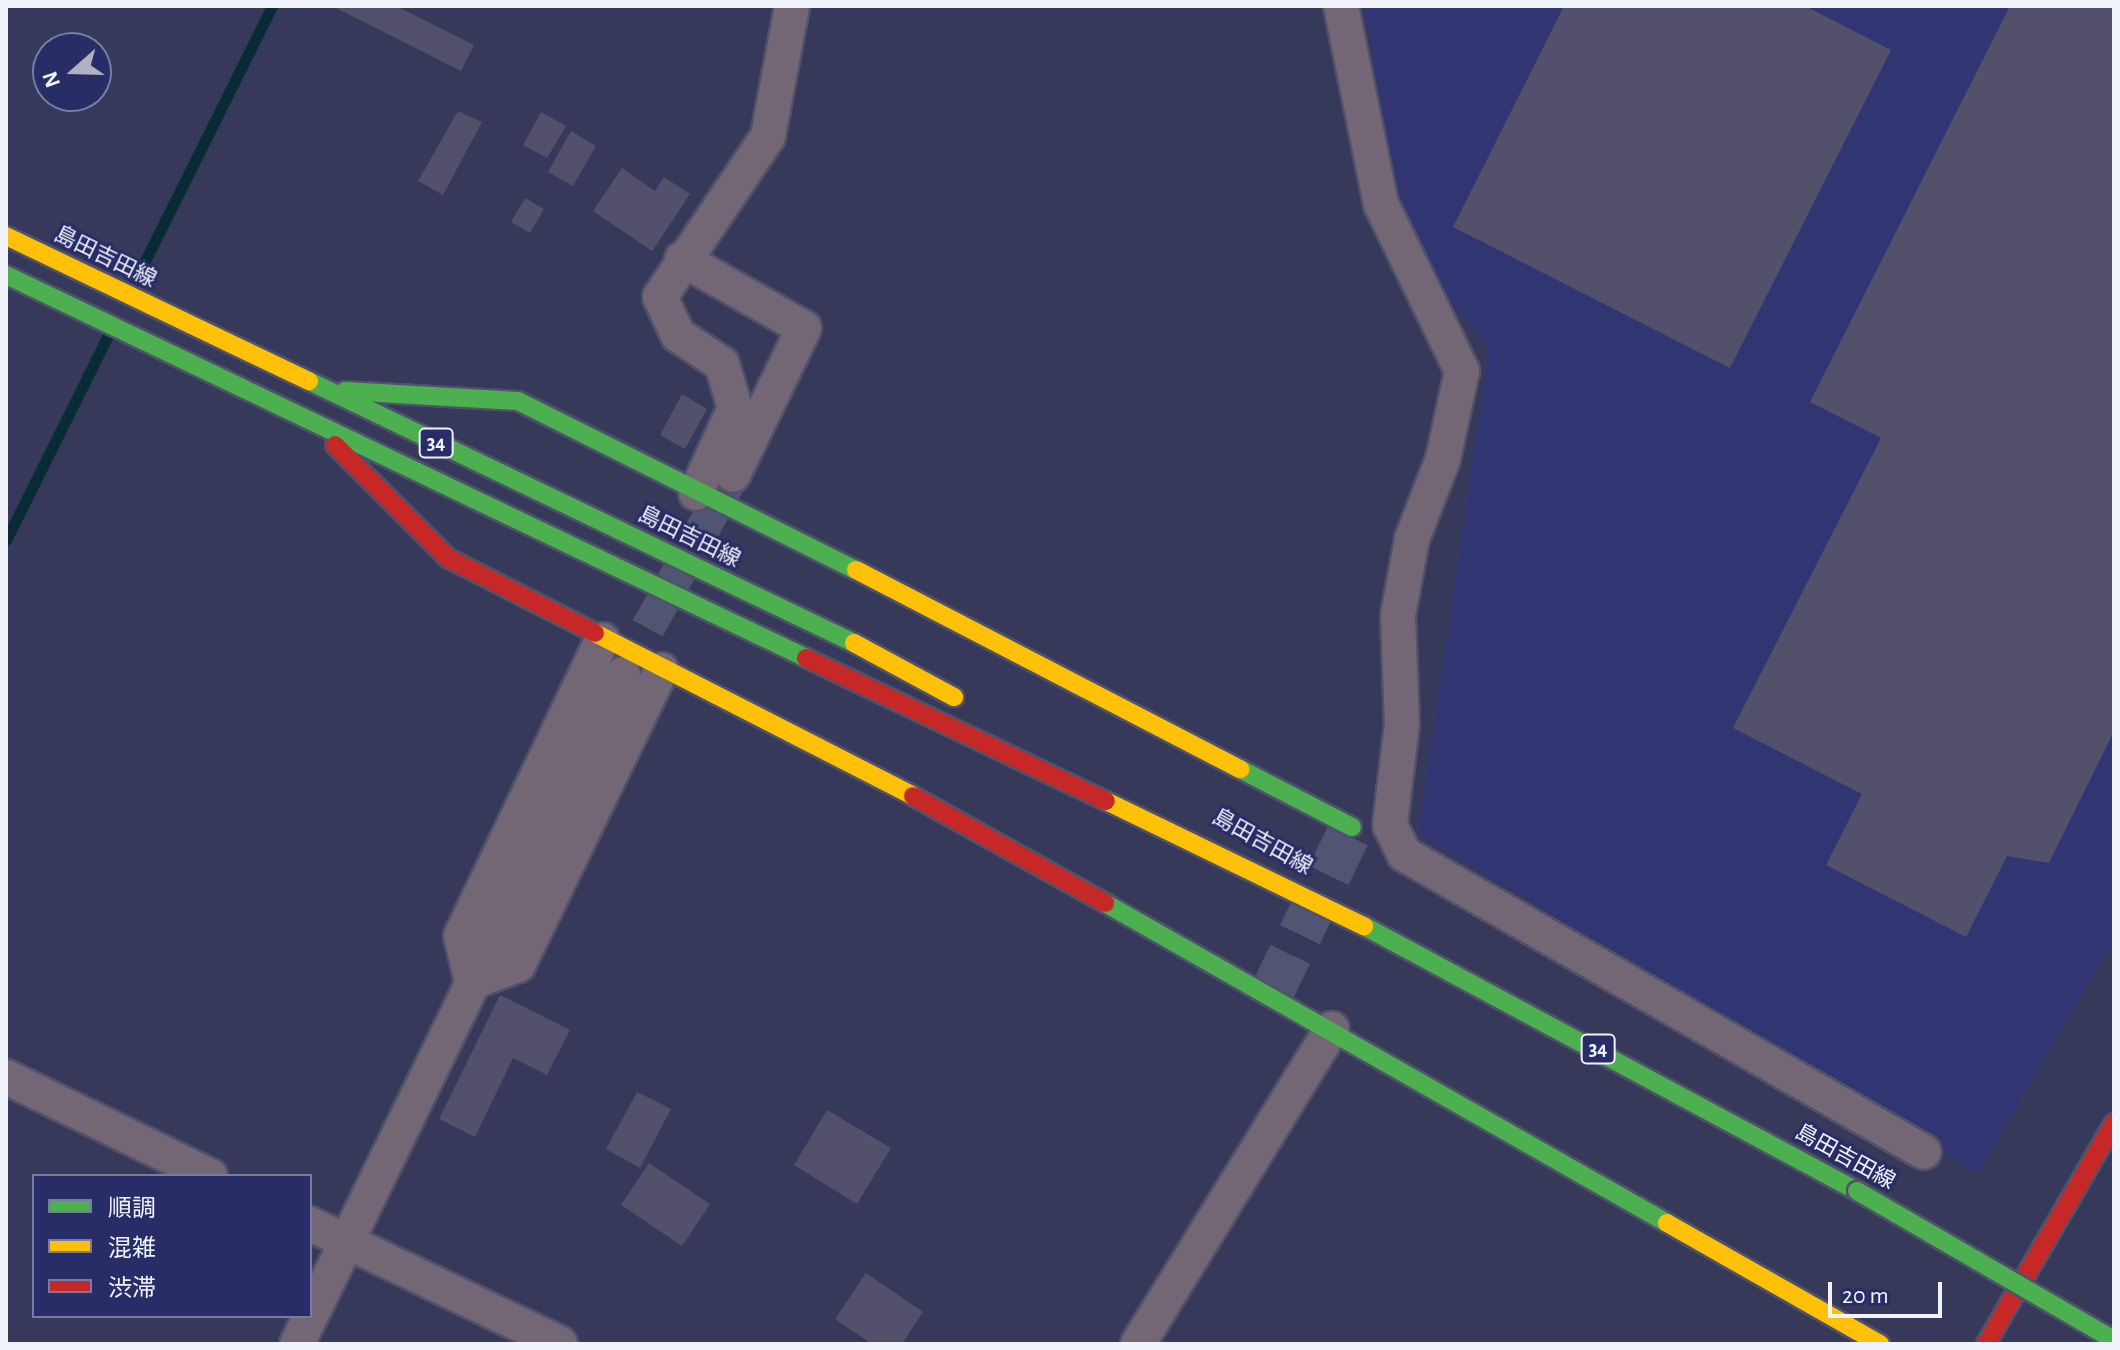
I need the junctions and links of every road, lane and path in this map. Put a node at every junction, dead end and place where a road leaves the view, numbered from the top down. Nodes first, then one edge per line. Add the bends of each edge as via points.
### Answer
1 (792, 6) edge
2 (1341, 6) edge
3 (6, 236) edge
4 (682, 259) junction
5 (6, 275) edge
6 (323, 389) junction
7 (312, 421) junction
8 (733, 475) tunnel mouth
9 (696, 493) junction
10 (602, 640) junction
11 (661, 670) junction
12 (623, 674) tunnel mouth
13 (978, 711) dead end
14 (1046, 749) dead end
15 (1352, 827) dead end
16 (1336, 911) junction
17 (472, 982) junction
18 (1332, 1029) junction
19 (6, 1077) edge
20 (2114, 1123) edge
21 (1924, 1152) dead end
22 (206, 1174) edge
23 (312, 1225) edge
24 (350, 1244) junction
25 (312, 1316) edge
26 (311, 1318) edge
27 (2114, 1340) edge
28 (297, 1344) edge
29 (560, 1344) edge
30 (1138, 1344) edge
31 (1880, 1344) edge
32 (1986, 1344) edge

1 - 4 street via 768,136
2 - 21 street via 1381,204 1462,371 1443,459 1412,539 1398,615 1402,724 1390,825 1404,854
3 - 6 main road, 島田吉田線 / 34
4 - 8 street via 804,328
4 - 9 street via 660,297 678,335 722,364 735,408
5 - 7 main road, 島田吉田線 / 34
6 - 9 main road via 518,401
6 - 13 main road, 島田吉田線 / 34 via 867,649
7 - 10 main road via 448,558
7 - 16 main road, 島田吉田線 / 34
9 - 15 main road via 900,592
10 - 11 main road
10 - 17 street via 461,936
11 - 17 street via 518,965
11 - 18 main road via 950,815
12 - 17 street
14 - 16 main road, 島田吉田線 / 34
16 - 27 main road, 島田吉田線 / 34, bridge via 1857,1191
17 - 24 street
18 - 30 street
18 - 31 main road
19 - 22 street
20 - 32 main road
23 - 24 street
24 - 25 street
24 - 29 street
26 - 28 street

